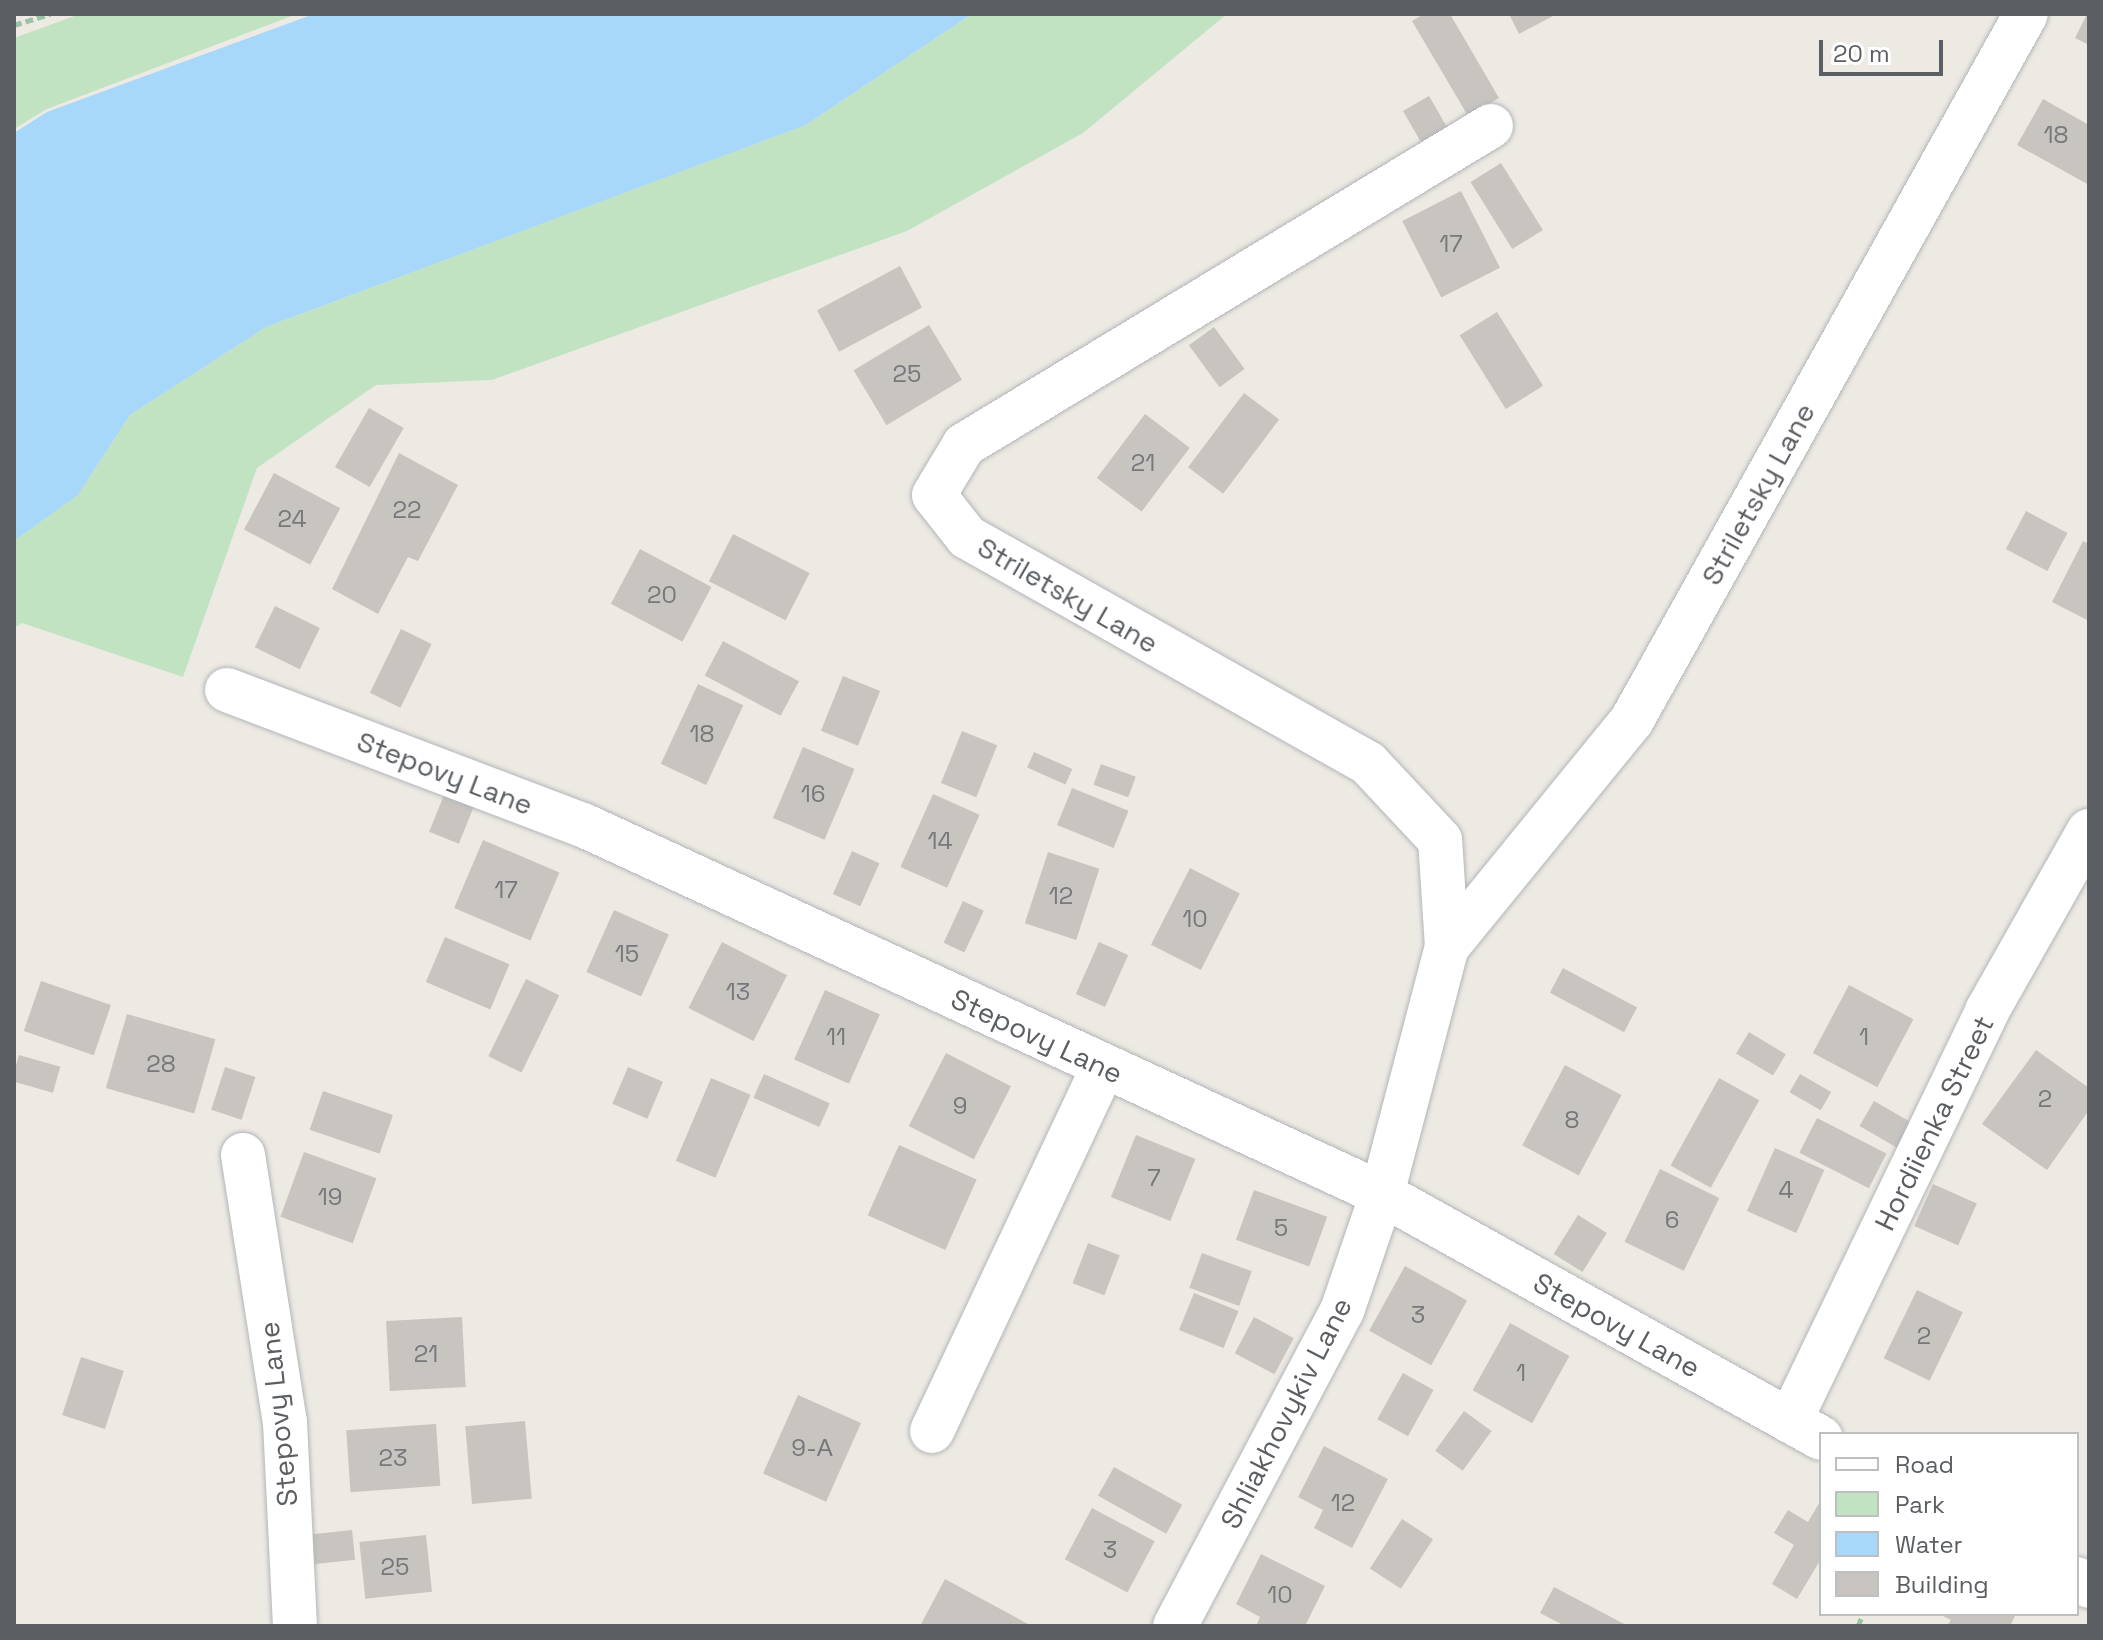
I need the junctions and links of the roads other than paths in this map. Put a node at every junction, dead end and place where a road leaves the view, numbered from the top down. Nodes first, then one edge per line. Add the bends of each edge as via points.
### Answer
1 (2026, 14) edge
2 (1491, 126) dead end
3 (227, 690) dead end
4 (2089, 831) edge
5 (1447, 947) junction
6 (1103, 1067) junction
7 (243, 1155) dead end
8 (1382, 1194) junction
9 (1806, 1429) edge
10 (932, 1431) dead end
11 (295, 1626) edge
12 (1175, 1626) edge

1 - 5 street, Striletsky Lane via 1632,720
2 - 5 street, Striletsky Lane via 964,445 934,495 967,537 1368,763 1440,840
3 - 6 street, Stepovy Lane via 583,825
4 - 9 street, Hordiienka Street via 1987,1011
5 - 8 street, Striletsky Lane
6 - 8 street, Stepovy Lane
6 - 10 street
7 - 11 street, Stepovy Lane via 285,1422
8 - 9 street, Stepovy Lane
8 - 12 street, Shliakhovykiv Lane via 1342,1311

